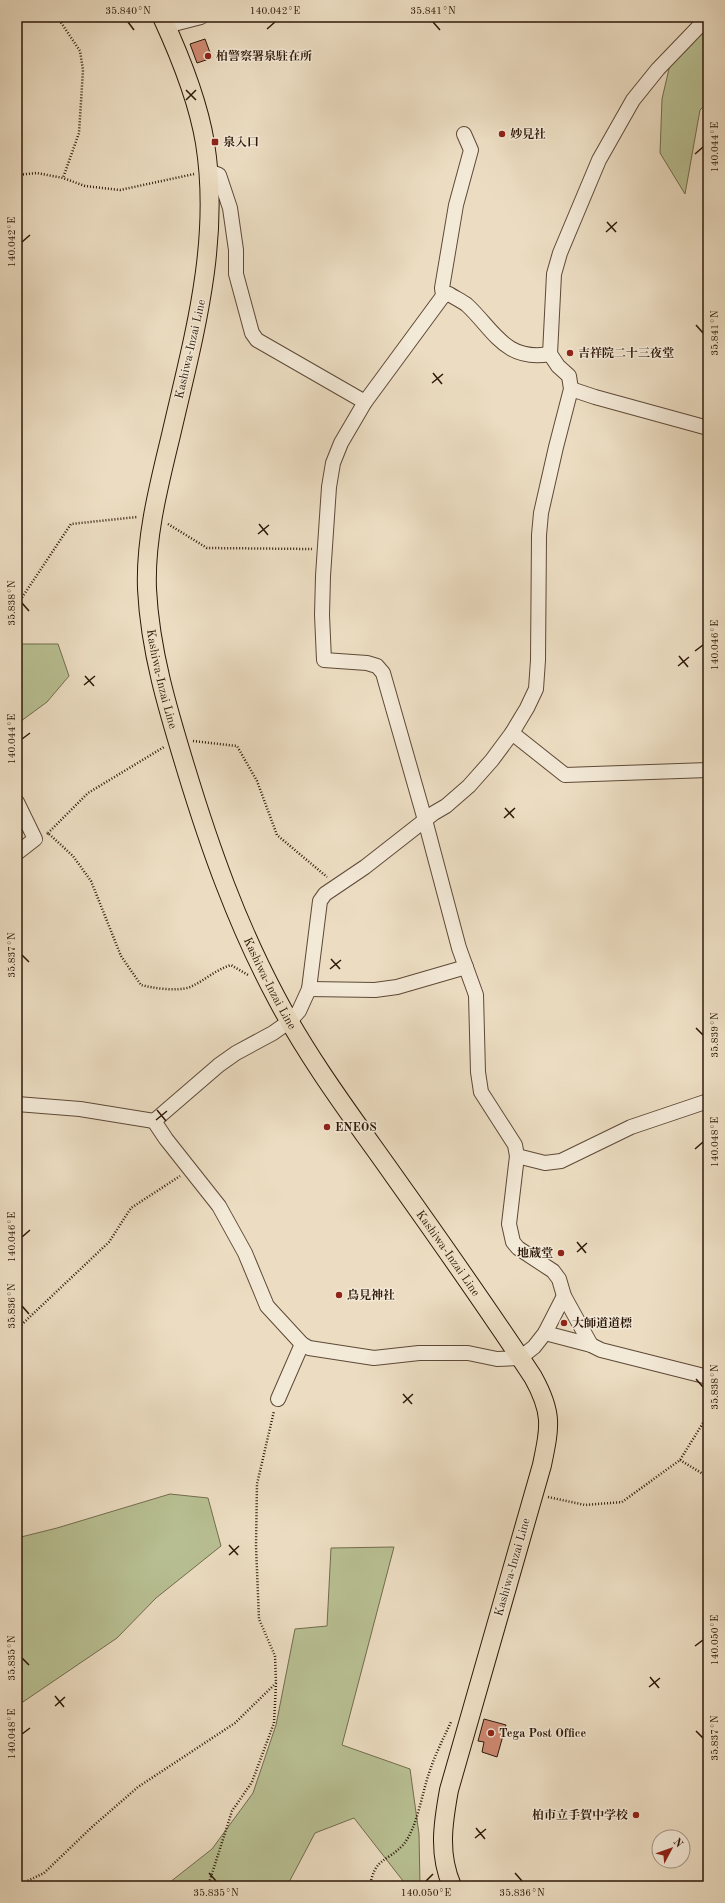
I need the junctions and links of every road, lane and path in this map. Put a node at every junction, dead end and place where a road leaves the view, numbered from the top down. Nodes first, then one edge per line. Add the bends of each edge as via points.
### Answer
1 (54, 17) edge
2 (201, 17) edge
3 (708, 17) edge
4 (164, 22) edge
5 (464, 134) dead end
6 (208, 171) junction
7 (17, 175) edge
8 (63, 178) junction
9 (443, 296) junction
10 (550, 354) junction
11 (571, 389) junction
12 (365, 402) junction
13 (708, 428) edge
14 (154, 516) junction
15 (325, 549) junction
16 (17, 604) edge
17 (512, 733) junction
18 (177, 740) junction
19 (708, 770) edge
20 (17, 802) edge
21 (425, 820) junction
22 (48, 834) junction
23 (35, 839) junction
24 (17, 853) edge
25 (338, 886) junction
26 (466, 967) junction
27 (265, 976) junction
28 (309, 989) junction
29 (290, 1021) junction
30 (708, 1100) edge
31 (17, 1104) edge
32 (154, 1121) junction
33 (517, 1156) junction
34 (190, 1169) junction
35 (564, 1296) junction
36 (17, 1329) edge
37 (545, 1333) junction
38 (302, 1344) junction
39 (591, 1345) junction
40 (520, 1358) junction
41 (708, 1377) edge
42 (278, 1399) joint
43 (708, 1415) edge
44 (680, 1460) junction
45 (708, 1477) edge
46 (533, 1494) junction
47 (276, 1683) junction
48 (453, 1718) dead end
49 (17, 1886) edge
50 (208, 1886) edge
51 (370, 1886) edge
52 (452, 1886) edge

1 - 8 path via 60,21 80,51 84,70 79,133
2 - 4 street
3 - 10 street via 658,69 633,100 599,160 572,221 554,274
4 - 6 main road, Kashiwa-Inzai Line via 196,107
5 - 9 street via 471,150 456,205 442,288
6 - 8 path via 120,190 85,186
6 - 12 street via 218,175 223,182 236,250 236,274 252,333 257,340
6 - 14 main road, Kashiwa-Inzai Line via 210,209 204,284
7 - 8 path via 37,173
9 - 10 street via 449,294 467,305 492,335 505,345 537,356
9 - 12 street
10 - 11 street via 569,376
11 - 13 street
11 - 17 street via 541,513 536,689
12 - 15 street via 340,443 333,463
14 - 15 path via 207,548
14 - 16 path via 71,524
14 - 18 main road, Kashiwa-Inzai Line via 148,551 149,615 154,656
15 - 21 street via 322,615 324,660 368,663 377,666 382,673
17 - 19 street via 565,775
17 - 21 street via 469,786
18 - 22 path via 88,794
18 - 25 path via 237,746 257,782 277,835
18 - 27 main road, Kashiwa-Inzai Line via 220,873
20 - 23 street
21 - 25 street
21 - 26 street via 447,907
22 - 23 path
22 - 27 path via 73,856 91,881 121,956 141,985 157,988 189,987 231,965 253,978
23 - 24 street
25 - 28 street via 325,894 320,901
26 - 28 street via 397,987 374,990
26 - 33 street via 476,994 481,1092 515,1145
27 - 29 main road, Kashiwa-Inzai Line
28 - 29 street via 299,1011
29 - 32 street via 219,1065
29 - 40 main road, Kashiwa-Inzai Line via 343,1104 456,1262
30 - 33 street via 631,1127 561,1161 545,1162
31 - 32 street via 80,1109
32 - 34 street
33 - 35 street via 509,1224 513,1242 553,1271 559,1279
34 - 36 path via 131,1208 109,1242
34 - 38 street via 220,1206 232,1226 267,1306
35 - 37 street
35 - 39 street
37 - 39 street
37 - 40 street via 534,1347
38 - 40 street via 324,1351 374,1358 419,1353 468,1353 498,1358
38 - 42 street
39 - 41 street via 601,1350
40 - 46 main road, Kashiwa-Inzai Line via 544,1397 548,1416 547,1438
42 - 47 path via 257,1484 259,1619 275,1656
43 - 44 path
44 - 45 path
44 - 46 path via 622,1502 585,1505
46 - 52 main road, Kashiwa-Inzai Line via 449,1790 442,1832 443,1856
47 - 49 path via 235,1722 138,1787 44,1873
47 - 50 path via 274,1723 252,1782 232,1811
48 - 51 path via 428,1773 420,1805 410,1830 403,1844 380,1861 373,1871

